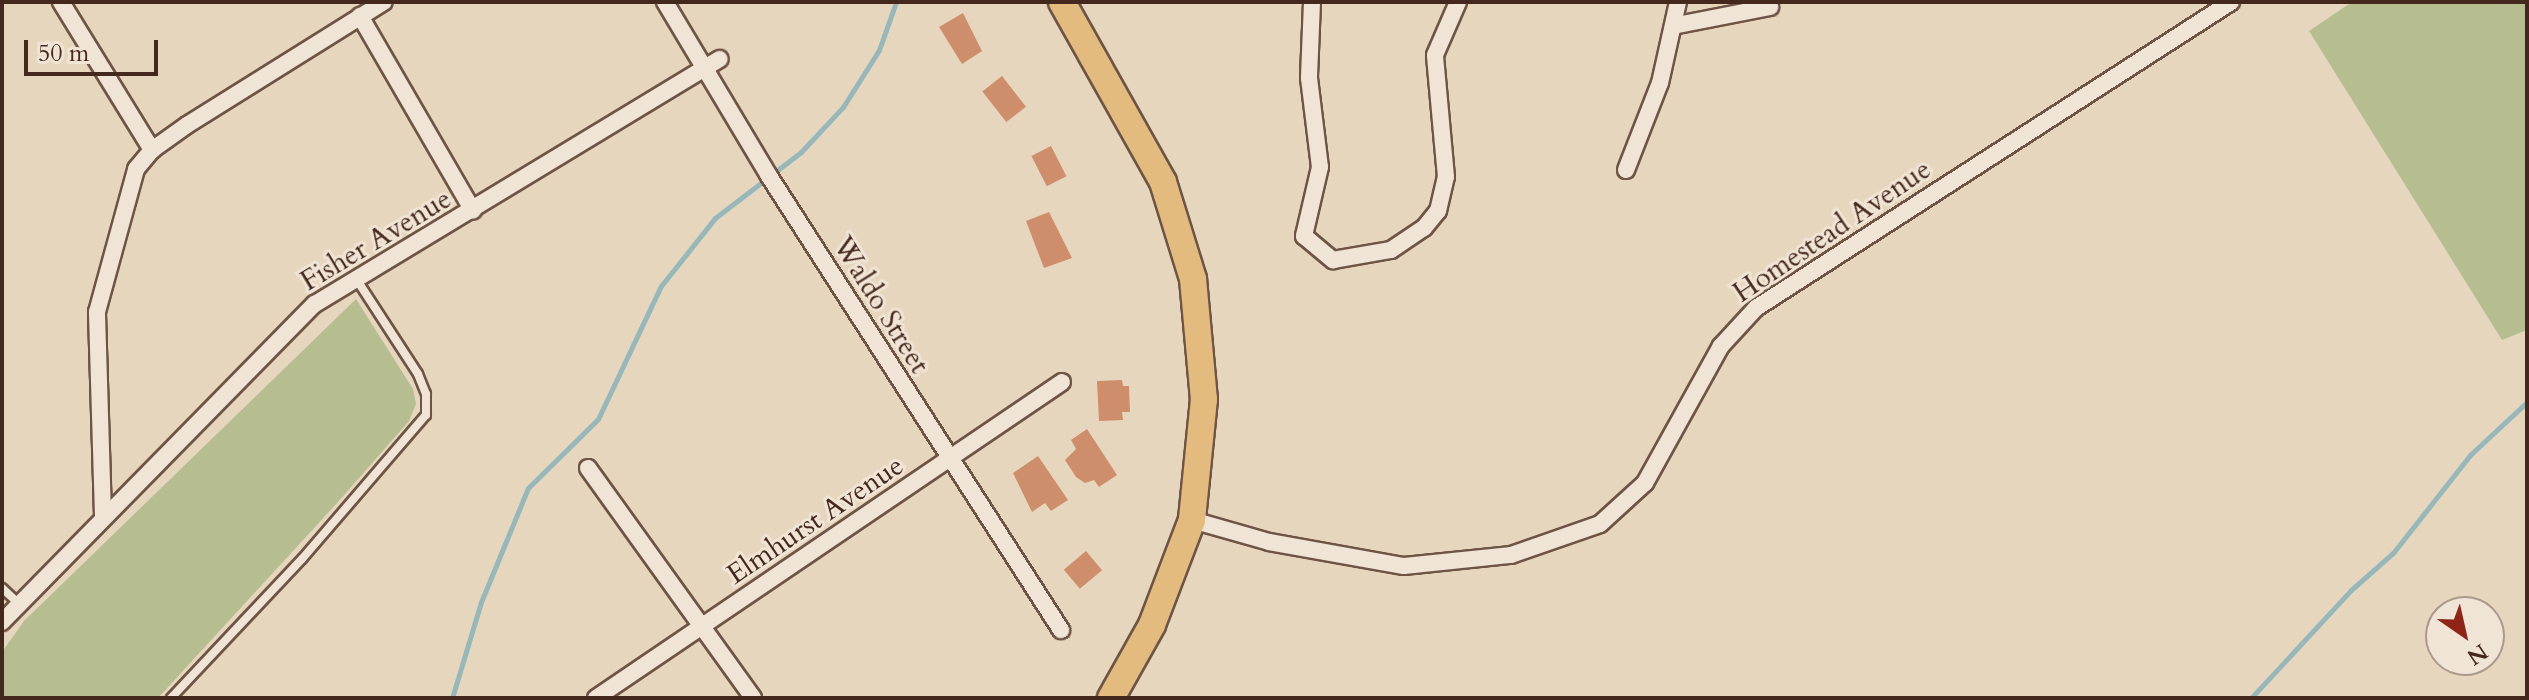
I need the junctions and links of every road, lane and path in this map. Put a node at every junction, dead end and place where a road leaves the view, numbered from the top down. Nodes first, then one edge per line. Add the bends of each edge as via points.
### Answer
1 (61, 2) edge
2 (384, 2) edge
3 (665, 2) edge
4 (1062, 2) edge
5 (1312, 2) edge
6 (1458, 2) edge
7 (1678, 2) edge
8 (2231, 2) edge
9 (1770, 7) dead end
10 (360, 16) junction
11 (1677, 25) junction
12 (720, 59) dead end
13 (703, 68) junction
14 (152, 150) junction
15 (1626, 170) dead end
16 (473, 211) junction
17 (355, 277) junction
18 (1062, 382) dead end
19 (950, 461) junction
20 (588, 468) dead end
21 (103, 516) junction
22 (1192, 520) junction
23 (2, 588) edge
24 (19, 604) junction
25 (2, 622) edge
26 (705, 625) junction
27 (1061, 630) dead end
28 (171, 698) edge
29 (596, 698) edge
30 (753, 698) edge
31 (1111, 698) edge

1 - 14 street
2 - 10 street
3 - 13 street, Waldo Street
4 - 22 main road via 1163,182 1193,279 1204,399
5 - 6 street via 1309,78 1320,167 1305,227 1310,242 1333,260 1391,250 1424,228 1438,211 1446,166 1435,55
7 - 11 street
8 - 22 street, Homestead Avenue via 1756,308 1721,346 1645,483 1600,524 1511,555 1404,566 1269,542
9 - 11 street
10 - 14 street
10 - 16 street
11 - 15 street
12 - 13 street, Fisher Avenue
13 - 16 street, Fisher Avenue
13 - 19 street, Waldo Street
14 - 21 street via 136,169 97,312
16 - 17 street, Fisher Avenue
17 - 21 street, Fisher Avenue via 315,304
17 - 28 lane via 418,374 426,394 426,415 302,559
18 - 19 street, Elmhurst Avenue
19 - 26 street, Elmhurst Avenue
19 - 27 street, Waldo Street
20 - 26 street
21 - 24 street, Fisher Avenue
22 - 31 main road via 1152,625
23 - 24 lane
24 - 25 street, Fisher Avenue
26 - 29 street, Elmhurst Avenue
26 - 30 street

